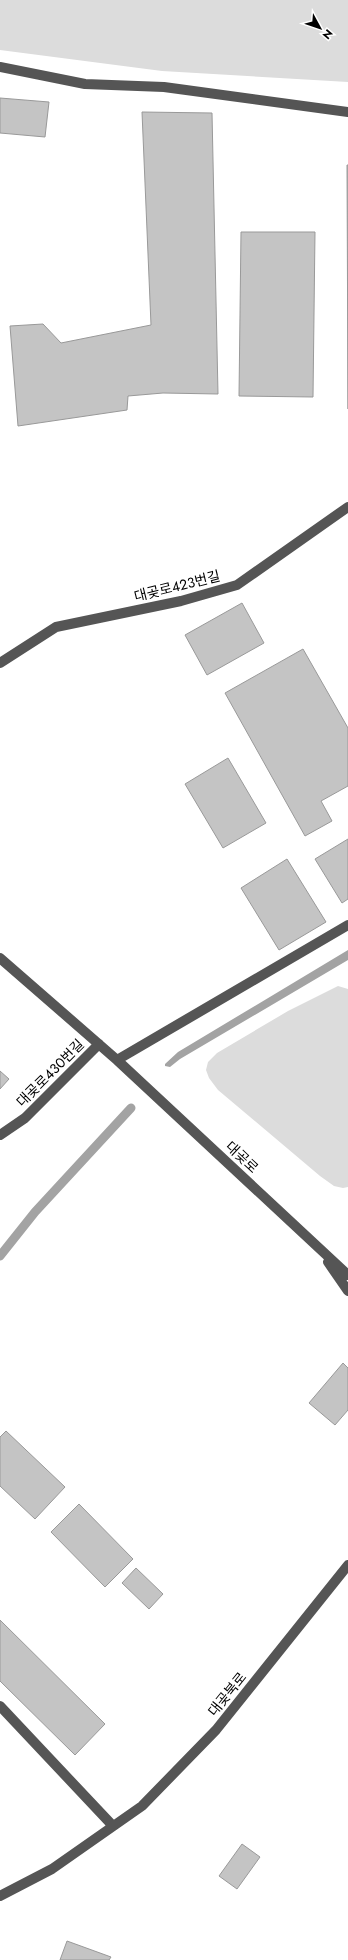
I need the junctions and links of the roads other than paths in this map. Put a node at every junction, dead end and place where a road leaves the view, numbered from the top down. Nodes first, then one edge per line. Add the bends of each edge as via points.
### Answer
1 (0, 67) edge
2 (348, 112) edge
3 (348, 507) edge
4 (0, 663) edge
5 (348, 925) edge
6 (0, 958) edge
7 (99, 1044) junction
8 (117, 1060) junction
9 (0, 1135) edge
10 (315, 1245) junction
11 (348, 1275) edge
12 (348, 1291) edge
13 (348, 1565) edge
14 (0, 1706) edge
15 (113, 1826) junction
16 (0, 1896) edge

1 - 2 street via 86,84 164,88
3 - 4 street, 대곶로423번길 via 237,585 181,601 56,627
5 - 8 street
6 - 7 street, 대곶로
7 - 8 street, 대곶로
7 - 9 street, 대곶로430번길 via 25,1118
8 - 10 street, 대곶로
10 - 11 street, 대곶로
10 - 12 street
13 - 15 street, 대곶북로 via 216,1730 142,1806
14 - 15 street
15 - 16 street, 대곶북로 via 52,1869

